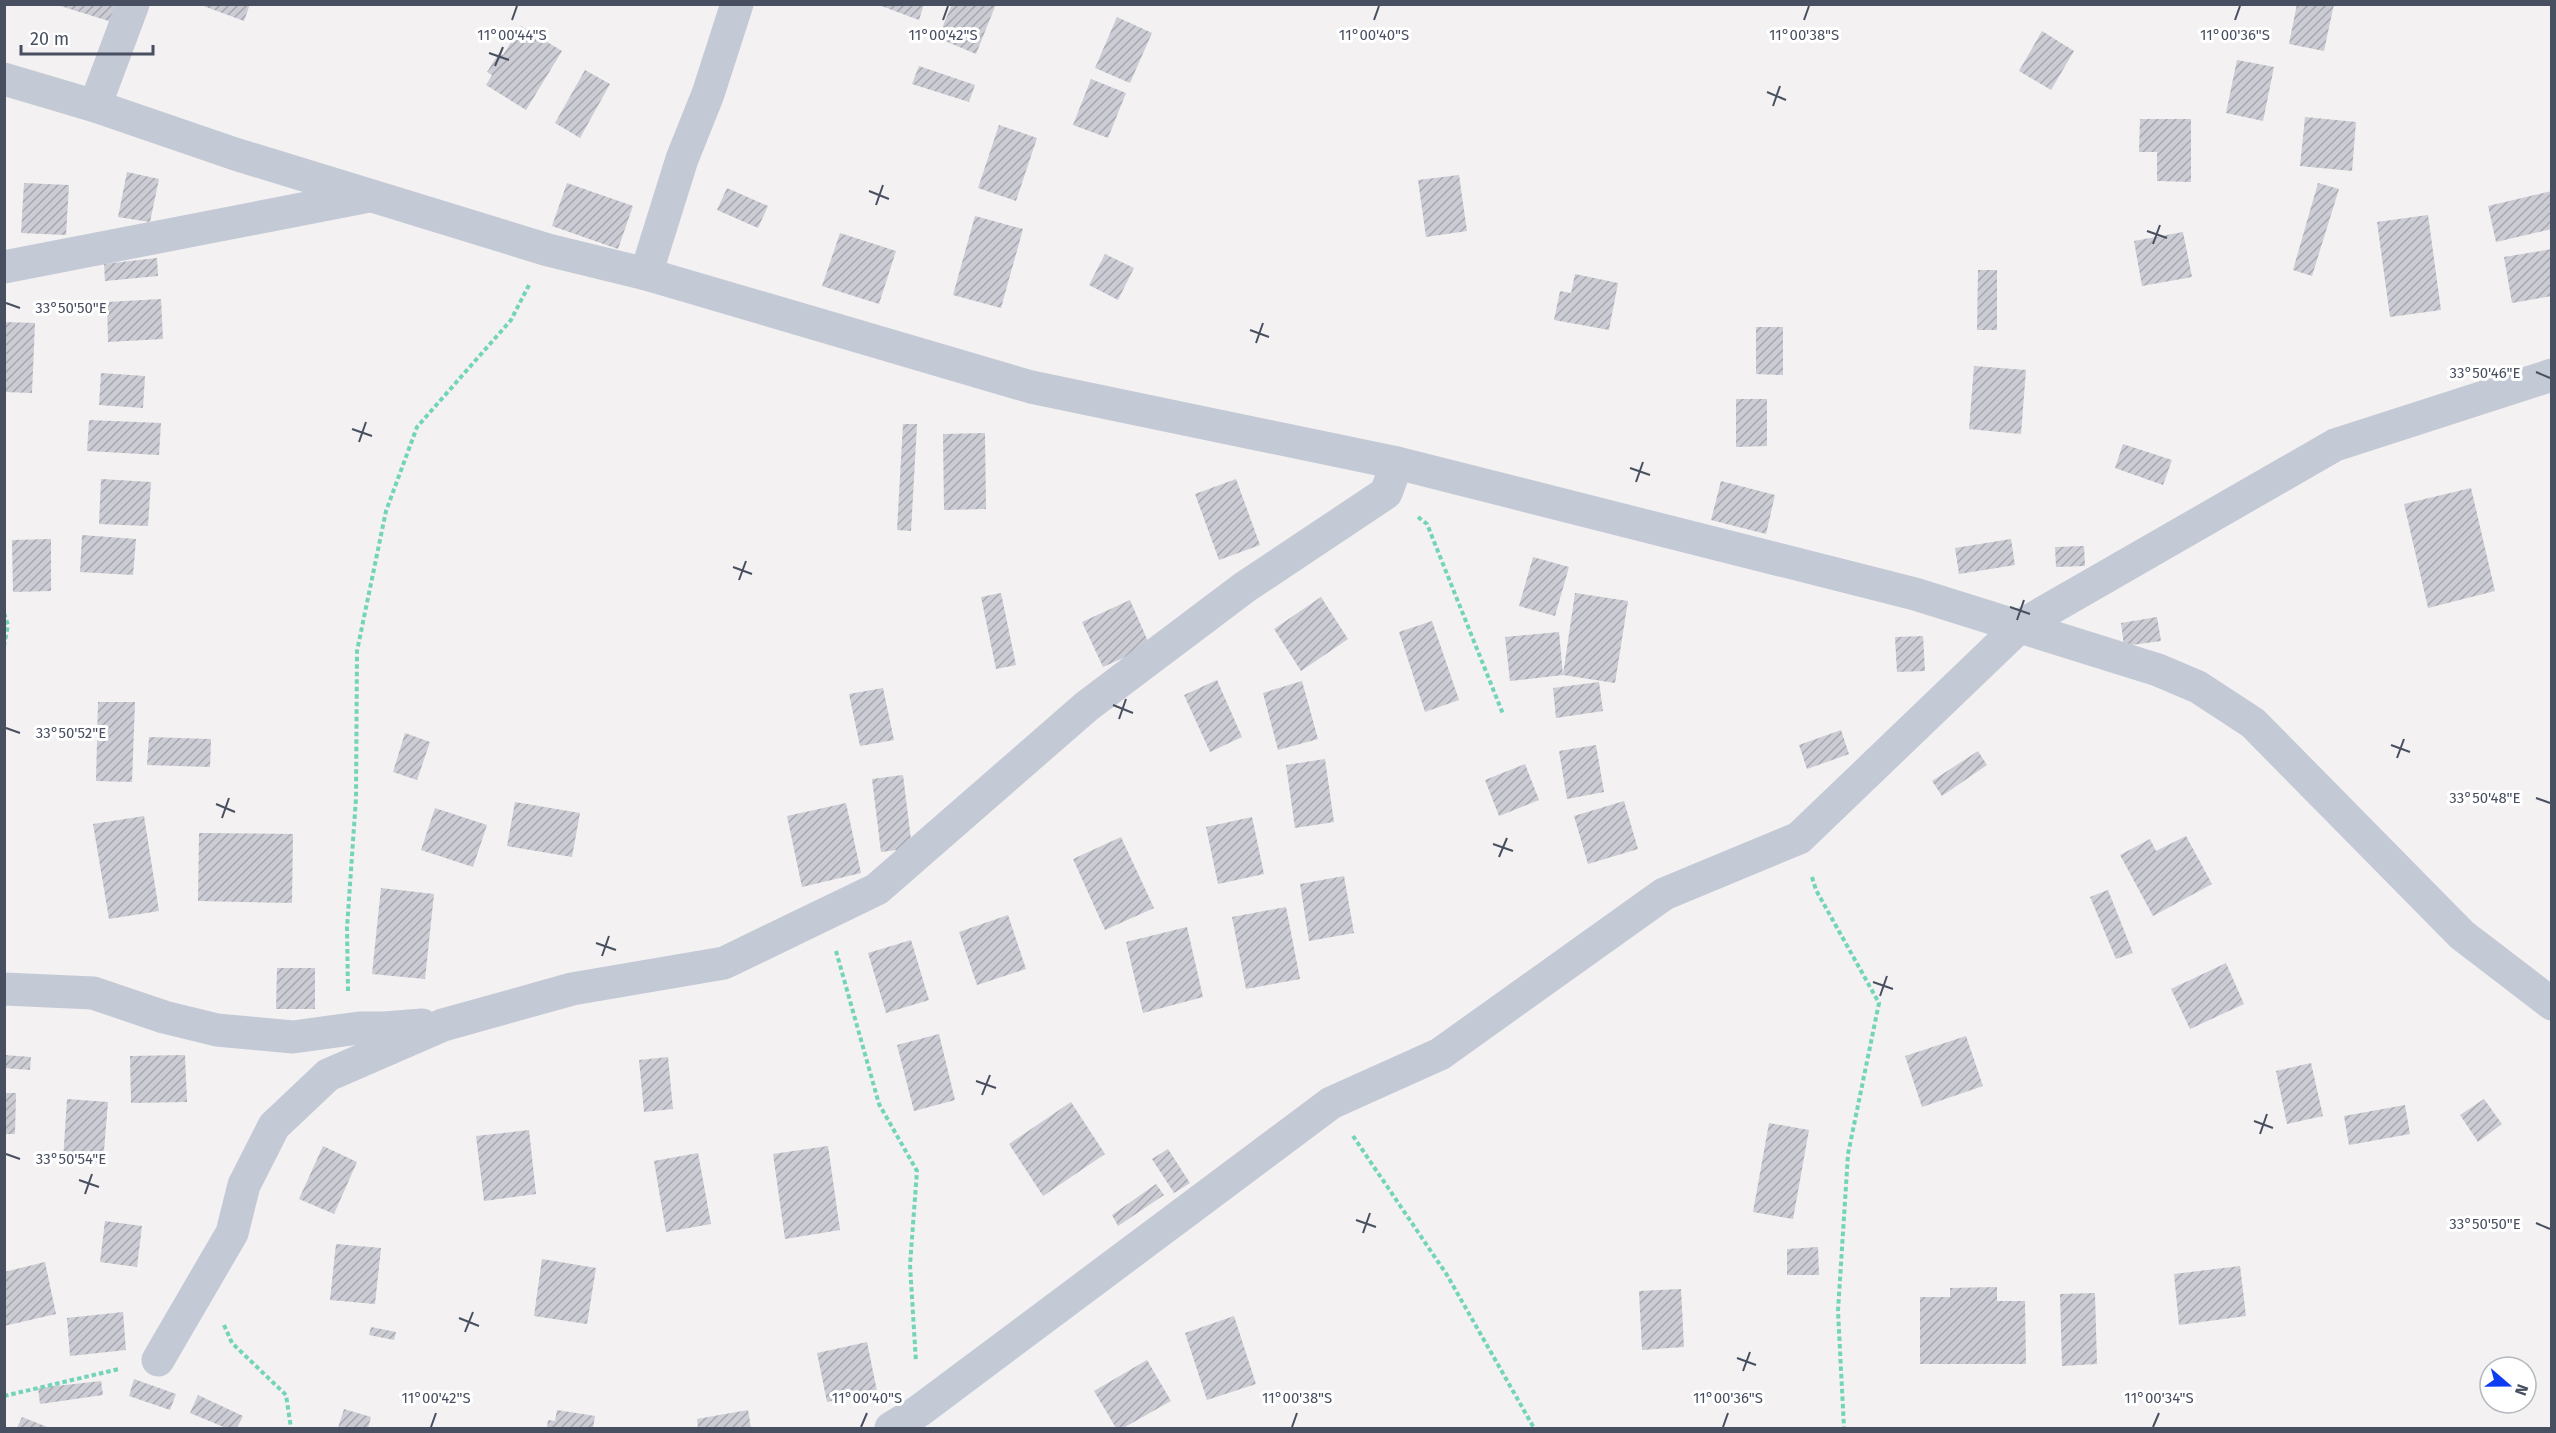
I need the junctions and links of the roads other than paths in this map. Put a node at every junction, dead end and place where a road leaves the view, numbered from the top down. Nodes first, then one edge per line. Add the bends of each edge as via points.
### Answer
1 (133, 4) edge
2 (737, 4) edge
3 (4, 79) edge
4 (95, 106) junction
5 (374, 195) junction
6 (4, 267) edge
7 (645, 274) junction
8 (2552, 375) edge
9 (1397, 463) junction
10 (2020, 626) junction
11 (4, 989) edge
12 (2552, 1004) edge
13 (443, 1025) junction
14 (158, 1360) road end
15 (891, 1428) edge

1 - 4 street
2 - 7 street
3 - 4 street
4 - 5 street via 235,154
5 - 6 street
5 - 7 street via 548,250
7 - 9 street via 1031,387
8 - 10 street via 2335,445
9 - 10 street via 1915,594
9 - 13 street via 1386,493 1245,587 1087,706 878,889 724,963 572,989
10 - 12 street via 2158,670 2198,687 2253,723 2462,935
10 - 15 street via 1799,838 1664,894 1440,1054 1331,1103
11 - 13 street via 93,993 217,1030 293,1037 359,1028
13 - 14 street via 328,1075 274,1126 244,1185 232,1233

